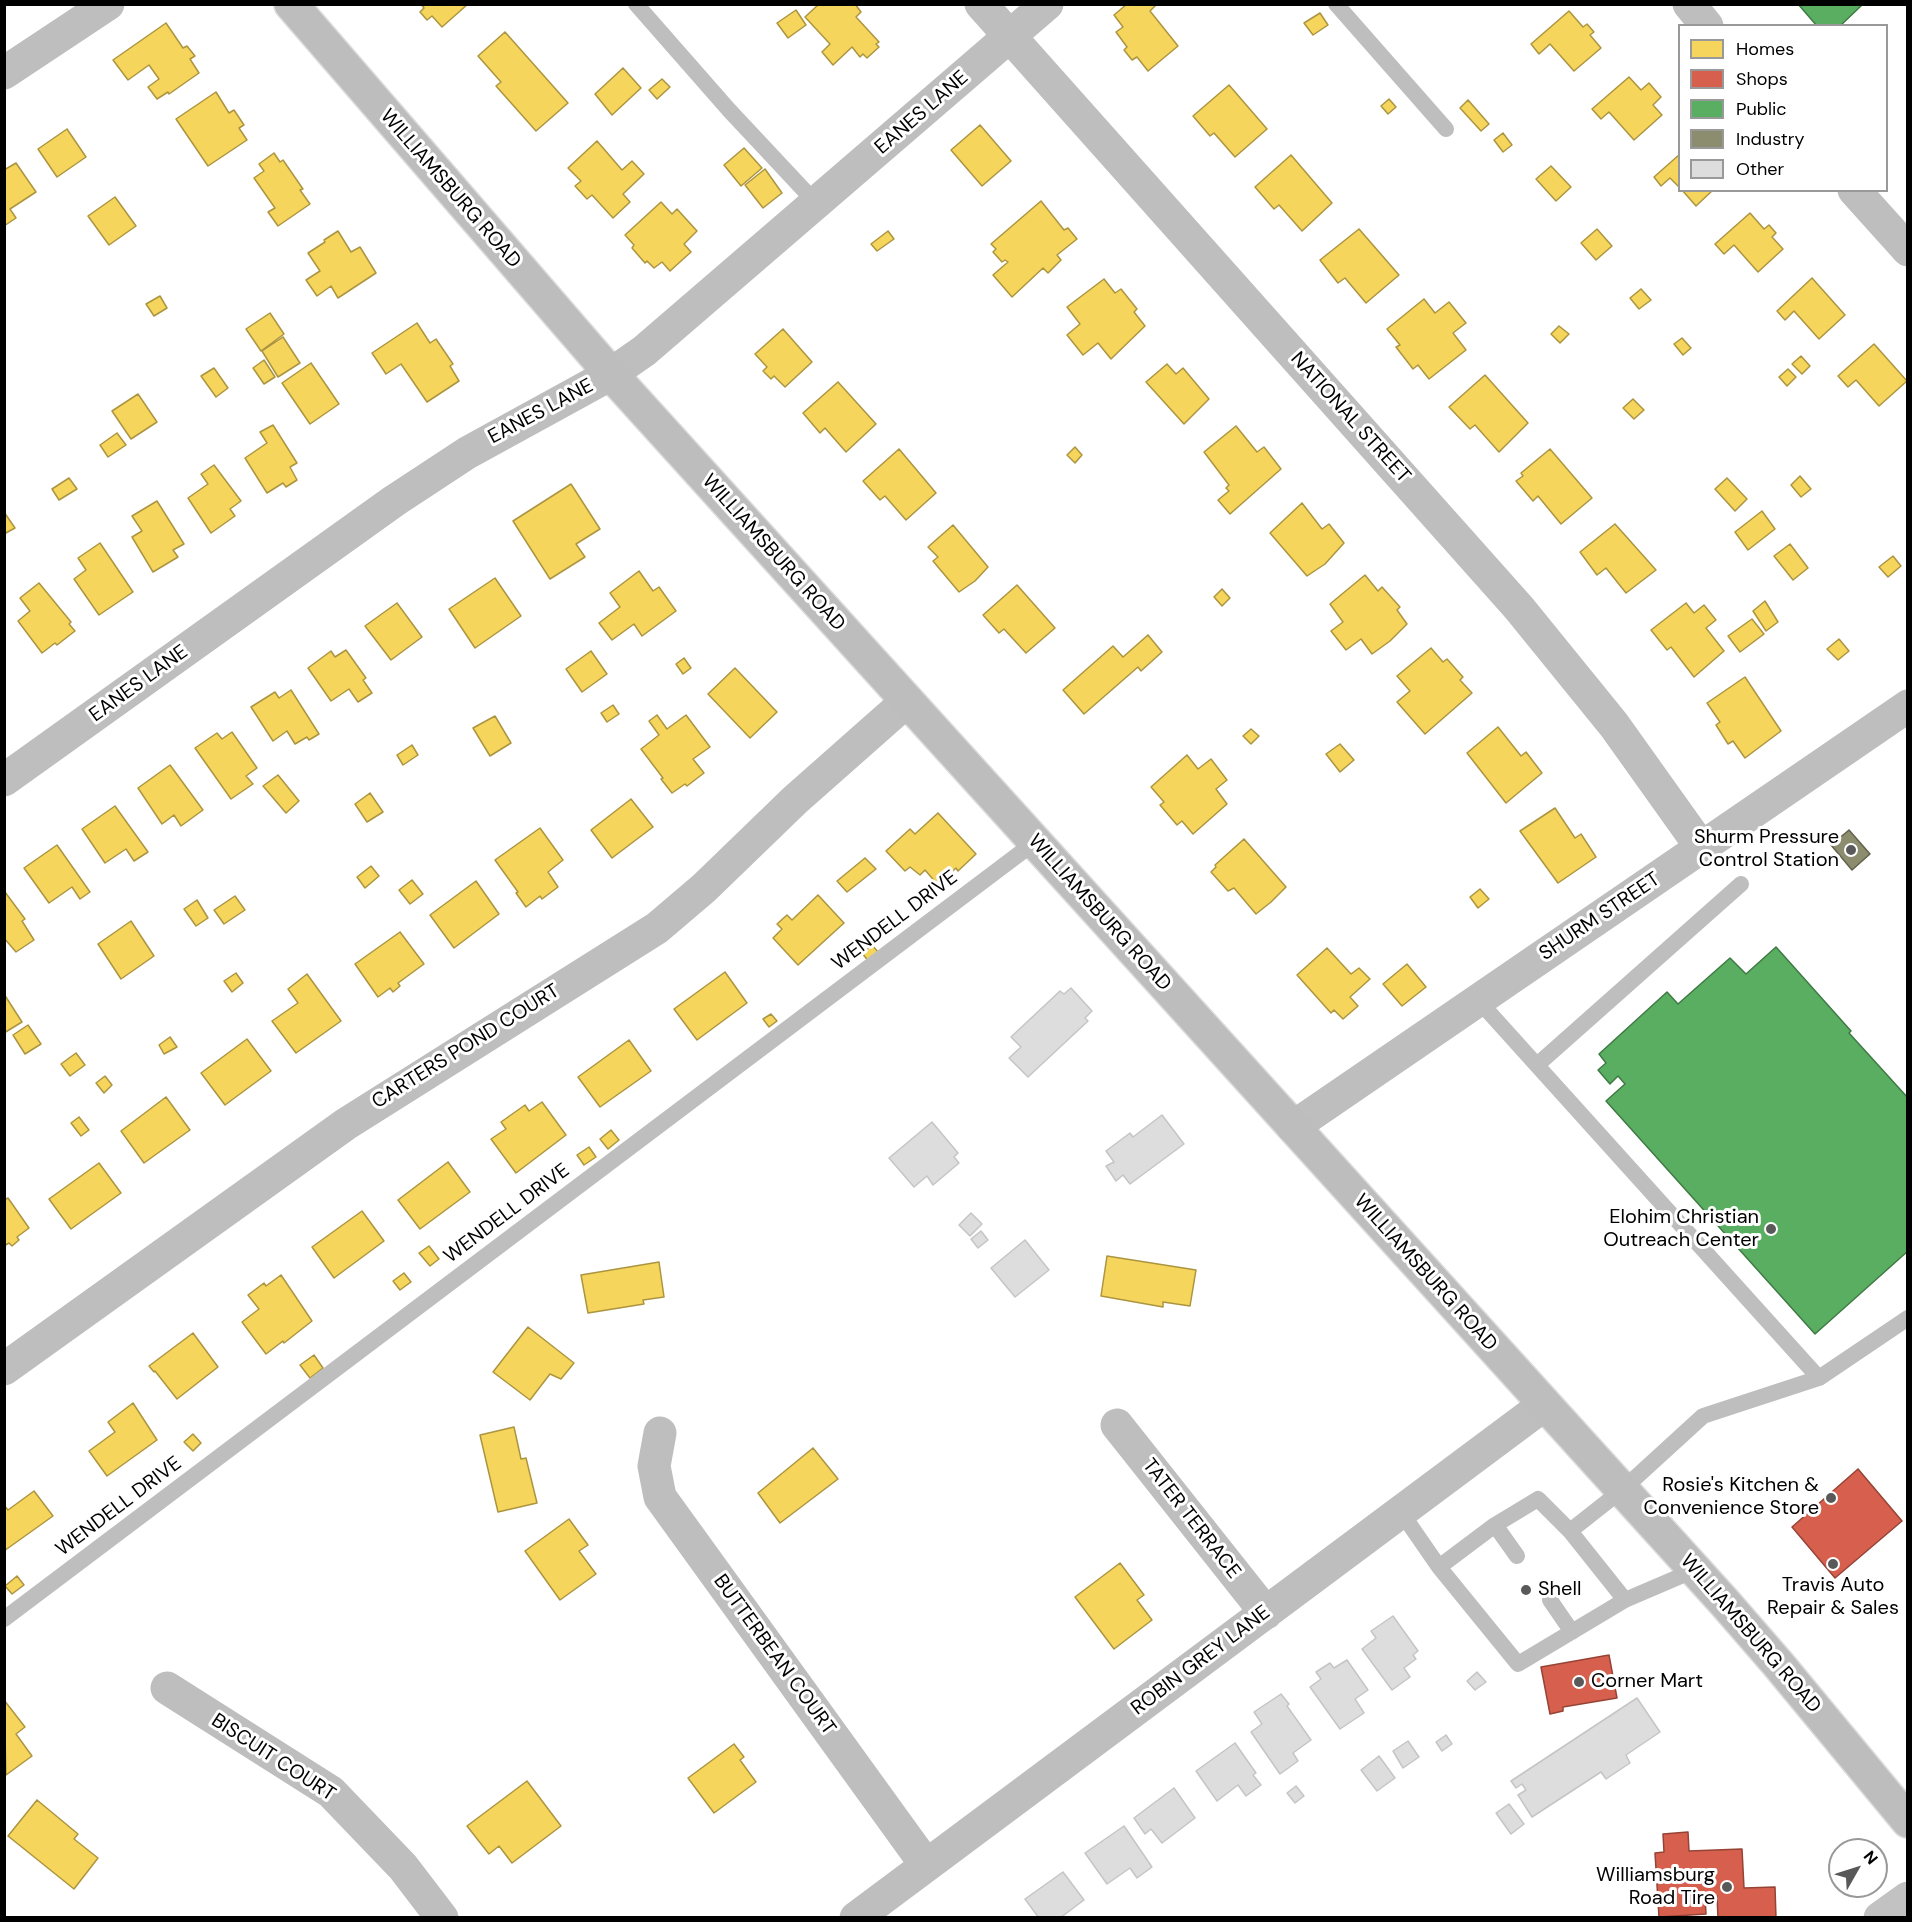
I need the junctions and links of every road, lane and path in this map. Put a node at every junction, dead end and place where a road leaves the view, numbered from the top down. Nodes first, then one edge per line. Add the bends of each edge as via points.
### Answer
1 (108, 4) edge
2 (291, 4) edge
3 (636, 4) edge
4 (981, 4) edge
5 (1047, 4) edge
6 (1336, 4) edge
7 (1689, 4) edge
8 (1705, 24) edge
9 (1011, 36) junction
10 (4, 74) edge
11 (1446, 129) dead end
12 (1856, 192) edge
13 (817, 204) junction
14 (1908, 250) edge
15 (611, 374) junction
16 (907, 701) junction
17 (1908, 706) edge
18 (4, 780) edge
19 (1035, 842) junction
20 (1701, 848) junction
21 (1740, 884) dead end
22 (1478, 1000) junction
23 (1537, 1065) junction
24 (1293, 1127) junction
25 (1908, 1318) edge
26 (4, 1369) edge
27 (1819, 1378) junction
28 (1544, 1405) junction
29 (1117, 1425) dead end
30 (660, 1433) dead end
31 (1622, 1490) junction
32 (1401, 1512) junction
33 (1495, 1526) junction
34 (1570, 1532) junction
35 (1517, 1556) dead end
36 (1439, 1567) junction
37 (1695, 1570) junction
38 (1550, 1600) dead end
39 (1625, 1600) junction
40 (1266, 1613) junction
41 (4, 1619) edge
42 (1572, 1632) junction
43 (167, 1689) dead end
44 (1908, 1821) edge
45 (926, 1865) junction
46 (1908, 1898) edge
47 (442, 1917) edge
48 (856, 1917) edge
49 (1880, 1917) edge

1 - 10 street
2 - 15 main road, WILLIAMSBURG ROAD
3 - 13 lane
4 - 9 street, NATIONAL STREET
5 - 9 street, EANES LANE
6 - 11 lane
7 - 8 street
9 - 13 street, EANES LANE
9 - 20 street, NATIONAL STREET via 1520,608 1614,725
12 - 14 street
13 - 15 street, EANES LANE via 644,351
15 - 16 main road, WILLIAMSBURG ROAD
15 - 18 street, EANES LANE via 467,453 394,501
16 - 19 main road, WILLIAMSBURG ROAD
16 - 26 street, CARTERS POND COURT via 657,928 346,1124
17 - 20 street, SHURM STREET
19 - 24 main road, WILLIAMSBURG ROAD
19 - 41 lane, WENDELL DRIVE
20 - 22 street, SHURM STREET
21 - 23 lane
22 - 23 lane
22 - 24 street, SHURM STREET
23 - 27 lane
24 - 28 main road, WILLIAMSBURG ROAD
25 - 27 lane
27 - 31 lane via 1703,1416
28 - 31 main road, WILLIAMSBURG ROAD
28 - 32 street, ROBIN GREY LANE
29 - 40 street, TATER TERRACE
30 - 45 street, BUTTERBEAN COURT via 654,1467 660,1497
31 - 34 lane
31 - 37 main road, WILLIAMSBURG ROAD
32 - 36 lane
32 - 40 street, ROBIN GREY LANE
33 - 34 lane via 1539,1499
33 - 35 lane
33 - 36 lane
34 - 39 lane
36 - 42 lane via 1518,1664
37 - 39 lane
37 - 44 main road, WILLIAMSBURG ROAD
38 - 42 lane
39 - 42 lane
40 - 45 street, ROBIN GREY LANE
43 - 47 street, BISCUIT COURT via 331,1792 403,1867
45 - 48 street, ROBIN GREY LANE
46 - 49 main road

